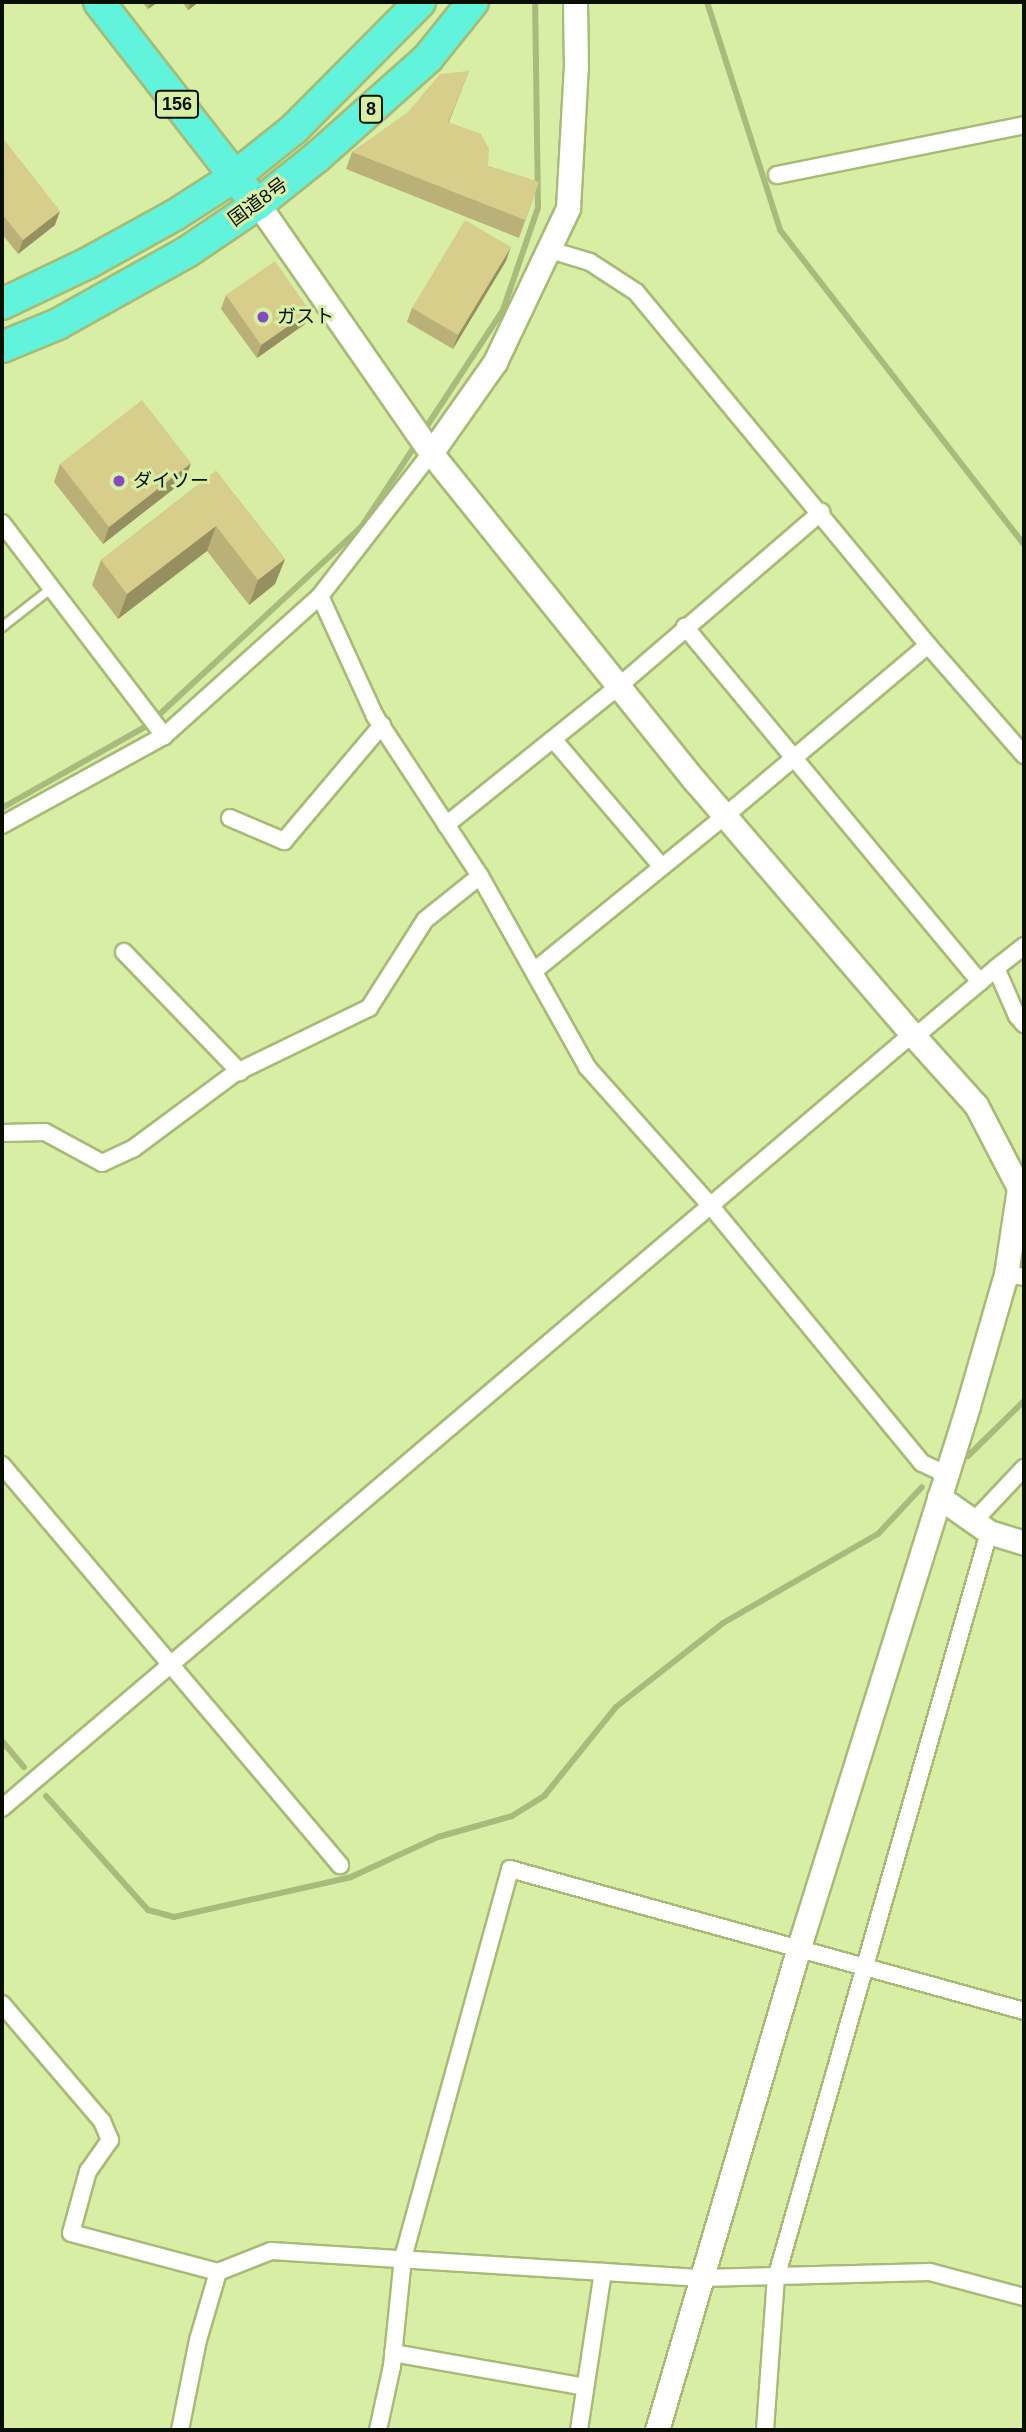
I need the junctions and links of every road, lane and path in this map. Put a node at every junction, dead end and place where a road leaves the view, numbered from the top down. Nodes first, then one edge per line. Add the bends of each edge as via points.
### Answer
1 (99, 2) edge
2 (421, 2) edge
3 (473, 2) edge
4 (575, 2) edge
5 (1024, 125) edge
6 (777, 174) dead end
7 (234, 177) junction
8 (258, 204) junction
9 (550, 250) junction
10 (2, 304) edge
11 (2, 347) edge
12 (430, 451) junction
13 (821, 512) junction
14 (2, 523) edge
15 (52, 588) junction
16 (320, 596) junction
17 (2, 627) edge
18 (685, 627) junction
19 (929, 645) junction
20 (619, 686) junction
21 (382, 725) junction
22 (164, 736) junction
23 (552, 738) junction
24 (1024, 755) edge
25 (793, 757) junction
26 (725, 816) junction
27 (230, 817) dead end
28 (2, 825) edge
29 (446, 825) junction
30 (662, 867) junction
31 (480, 876) junction
32 (1024, 946) edge
33 (124, 952) dead end
34 (996, 968) junction
35 (534, 971) junction
36 (980, 982) junction
37 (1024, 1024) edge
38 (912, 1034) junction
39 (240, 1072) junction
40 (2, 1133) edge
41 (710, 1205) junction
42 (1015, 1276) edge
43 (2, 1465) edge
44 (1024, 1468) edge
45 (946, 1474) junction
46 (939, 1497) junction
47 (981, 1527) junction
48 (1024, 1543) edge
49 (169, 1666) junction
50 (2, 1808) edge
51 (340, 1865) dead end
52 (799, 1947) junction
53 (866, 1968) junction
54 (2, 2004) edge
55 (1024, 2011) edge
56 (403, 2258) junction
57 (218, 2272) junction
58 (603, 2272) junction
59 (702, 2278) junction
60 (776, 2278) junction
61 (1024, 2297) edge
62 (393, 2353) junction
63 (585, 2387) junction
64 (180, 2430) edge
65 (378, 2430) edge
66 (579, 2430) edge
67 (657, 2430) edge
68 (765, 2430) edge

1 - 7 highway, 156
2 - 7 highway, 国道8号 / 8 via 294,129
3 - 8 highway, 国道8号 / 8 via 428,58
4 - 9 street via 568,208
5 - 6 street
7 - 8 highway, 156
7 - 10 highway, 国道8号 / 8 via 88,263
8 - 11 highway, 国道8号 / 8 via 187,252 70,318
8 - 12 street
9 - 12 street via 495,362
9 - 13 street via 590,261 636,292
12 - 16 street
12 - 20 street
13 - 18 street
13 - 19 street
14 - 15 street
15 - 17 lane
15 - 22 street
16 - 21 street
16 - 22 street
18 - 20 street
18 - 25 street
19 - 24 street
19 - 25 street
20 - 23 street
20 - 26 street
21 - 27 street via 284,841
21 - 29 street
22 - 28 street
23 - 29 street
23 - 30 street
25 - 26 street
25 - 36 street
26 - 30 street
26 - 38 street
29 - 31 street
30 - 35 street
31 - 35 street
31 - 39 street via 425,920 369,1008
32 - 34 street
33 - 39 street
34 - 36 street
34 - 37 street
35 - 41 street via 587,1067
36 - 38 street via 923,1030
38 - 41 street
38 - 42 street via 976,1105 1020,1188
39 - 40 street via 134,1148 102,1163 45,1132
41 - 45 street via 922,1463
41 - 49 street
42 - 45 street
43 - 49 street
44 - 47 street
45 - 46 street
46 - 47 street
46 - 52 street
47 - 48 street
47 - 53 street
49 - 50 street
49 - 51 street
52 - 53 street
52 - 56 street via 510,1869
52 - 59 street
53 - 55 street
53 - 60 street
54 - 57 street via 102,2120 110,2140 88,2171 71,2233
56 - 57 street via 271,2252
56 - 58 street
56 - 62 street
57 - 64 street via 198,2340
58 - 59 street
58 - 63 street
59 - 60 street
59 - 67 street
60 - 61 street via 930,2272
60 - 68 street
62 - 63 street
62 - 65 street
63 - 66 street

